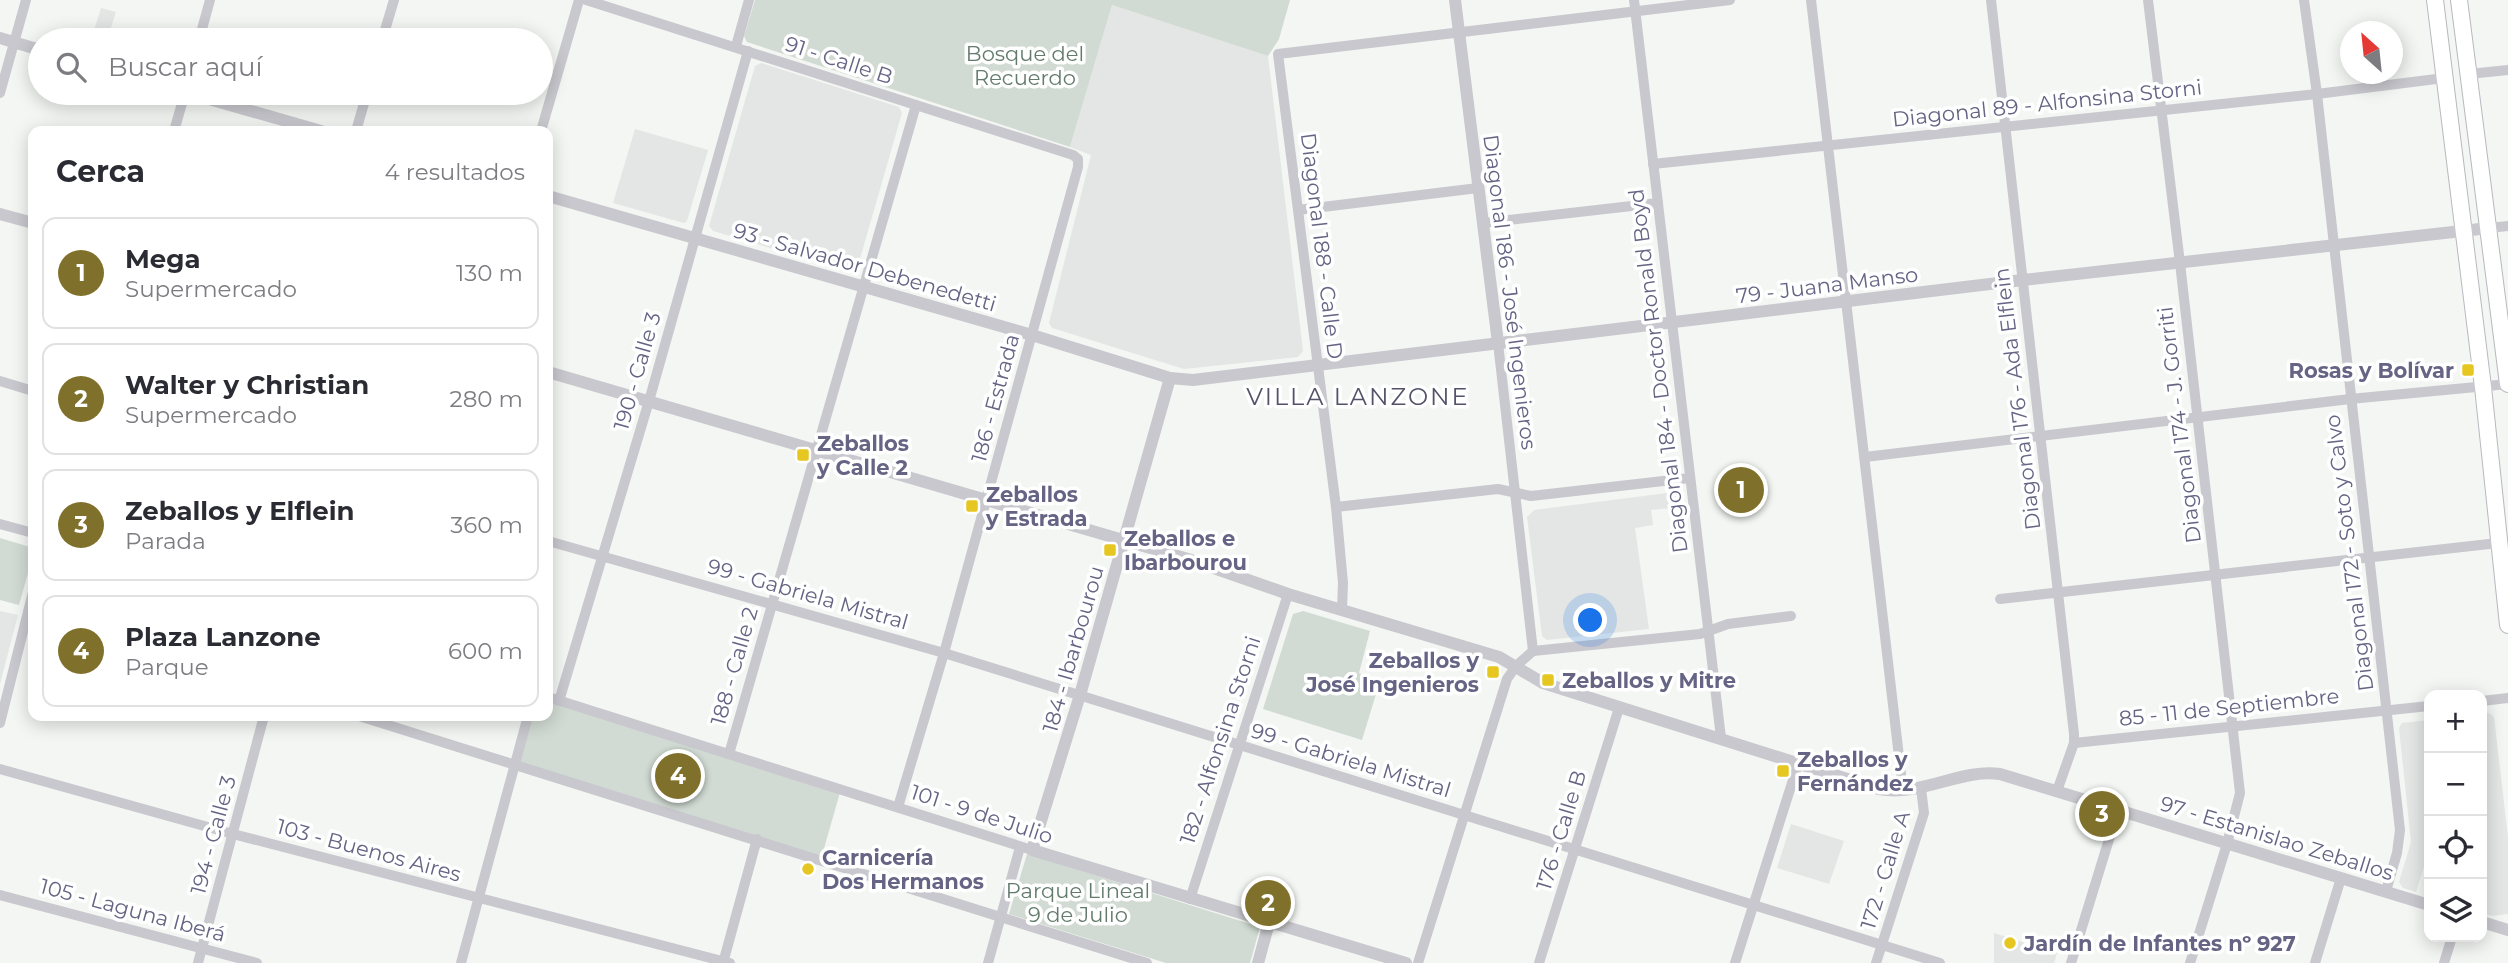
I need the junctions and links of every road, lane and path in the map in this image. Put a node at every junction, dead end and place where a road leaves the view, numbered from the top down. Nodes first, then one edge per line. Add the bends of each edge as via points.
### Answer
1 (26, 0) edge
2 (210, 0) edge
3 (394, 0) edge
4 (579, 0) edge
5 (586, 0) edge
6 (749, 0) edge
7 (1455, 0) edge
8 (1730, 0) edge
9 (1811, 0) edge
10 (1991, 0) edge
11 (2148, 0) edge
12 (2304, 0) edge
13 (2435, 0) edge
14 (2459, 0) edge
15 (1635, 6) edge
16 (202, 28) edge
17 (386, 28) edge
18 (1458, 32) junction
19 (0, 38) edge
20 (14, 42) junction
21 (28, 46) edge
22 (736, 46) junction
23 (748, 51) junction
24 (2508, 69) edge
25 (2469, 74) junction
26 (2444, 78) junction
27 (553, 90) edge
28 (0, 93) edge
29 (2317, 94) junction
30 (183, 105) edge
31 (229, 105) edge
32 (364, 105) edge
33 (549, 105) edge
34 (916, 105) junction
35 (2160, 109) junction
36 (2005, 125) junction
37 (176, 126) edge
38 (303, 126) edge
39 (357, 126) edge
40 (542, 126) edge
41 (1829, 146) junction
42 (1078, 159) joint
43 (1654, 164) junction
44 (1478, 188) junction
45 (553, 197) edge
46 (1657, 203) junction
47 (1298, 210) junction
48 (0, 214) edge
49 (28, 222) edge
50 (1483, 223) junction
51 (2508, 226) edge
52 (2488, 228) junction
53 (2464, 231) junction
54 (695, 239) junction
55 (2333, 246) junction
56 (2180, 263) junction
57 (2023, 280) junction
58 (864, 287) junction
59 (1847, 302) junction
60 (1672, 323) junction
61 (1032, 335) junction
62 (1498, 344) junction
63 (1317, 365) junction
64 (553, 373) edge
65 (1170, 378) junction
66 (0, 381) edge
67 (2508, 384) edge
68 (2483, 387) junction
69 (28, 389) edge
70 (2350, 399) junction
71 (649, 401) junction
72 (2197, 417) junction
73 (2042, 436) junction
74 (817, 451) junction
75 (1865, 457) junction
76 (1690, 478) junction
77 (1515, 492) junction
78 (986, 500) junction
79 (1336, 507) junction
80 (0, 524) edge
81 (28, 532) edge
82 (1125, 540) junction
83 (553, 542) edge
84 (2498, 542) junction
85 (601, 556) junction
86 (2367, 558) junction
87 (2216, 573) junction
88 (2059, 591) junction
89 (1288, 594) junction
90 (2000, 599) dead end
91 (772, 603) junction
92 (1342, 609) junction
93 (1791, 616) dead end
94 (28, 625) edge
95 (2508, 625) edge
96 (1708, 631) junction
97 (1533, 651) junction
98 (944, 653) junction
99 (1516, 666) junction
100 (1080, 695) junction
101 (2508, 698) edge
102 (553, 699) edge
103 (2487, 700) edge
104 (559, 701) junction
105 (2424, 706) edge
106 (1619, 708) junction
107 (2386, 710) junction
108 (263, 721) edge
109 (375, 721) edge
110 (527, 721) edge
111 (0, 723) edge
112 (2233, 727) junction
113 (1721, 738) junction
114 (2074, 743) junction
115 (1239, 745) junction
116 (729, 754) junction
117 (514, 764) junction
118 (1798, 764) junction
119 (0, 769) edge
120 (1921, 788) junction
121 (1903, 791) junction
122 (2057, 791) junction
123 (898, 807) junction
124 (2118, 810) junction
125 (1465, 816) junction
126 (233, 834) junction
127 (757, 839) junction
128 (2227, 844) junction
129 (1026, 848) junction
130 (1576, 850) junction
131 (2341, 878) junction
132 (2385, 891) junction
133 (0, 895) edge
134 (479, 898) junction
135 (1190, 899) junction
136 (2424, 903) edge
137 (1753, 905) junction
138 (1002, 916) junction
139 (1269, 923) junction
140 (2487, 924) edge
141 (2508, 930) edge
142 (2450, 942) edge
143 (1881, 946) junction
144 (202, 948) junction
145 (726, 962) edge
146 (198, 963) edge
147 (257, 963) edge
148 (461, 963) edge
149 (988, 963) edge
150 (1147, 963) edge
151 (1258, 963) edge
152 (1406, 963) edge
153 (1418, 963) edge
154 (1539, 963) edge
155 (1735, 963) edge
156 (1876, 963) edge
157 (1940, 963) edge
158 (2071, 963) edge
159 (2190, 963) edge
160 (2315, 963) edge
161 (2444, 963) edge

1 - 20 street
2 - 16 street
3 - 17 street
4 - 27 street
5 - 22 street, 91 - Calle B
6 - 22 street
7 - 18 street, Diagonal 186 - José Ingenieros
8 - 15 street
9 - 41 street
10 - 36 street, Diagonal 176 - Ada Elflein
11 - 35 street, Diagonal 174 - J. Gorriti
12 - 29 street, Diagonal 172 - Soto y Calvo
13 - 26 main road
14 - 25 main road
15 - 18 street
15 - 43 street, Diagonal 184 - Doctor Ronald Boyd
18 - 44 street, Diagonal 186 - José Ingenieros
18 - 47 street, Diagonal 188 - Calle D via 1279,54
19 - 20 street
20 - 21 street
20 - 28 street
22 - 23 street, 91 - Calle B
23 - 34 street, 91 - Calle B
23 - 54 street, 190 - Calle 3
24 - 25 street
25 - 52 main road
26 - 29 street, Diagonal 89 - Alfonsina Storni
26 - 53 main road
29 - 35 street, Diagonal 89 - Alfonsina Storni
29 - 55 street, Diagonal 172 - Soto y Calvo
30 - 37 street
31 - 38 street
32 - 39 street
33 - 40 street
34 - 42 street, 91 - Calle B
34 - 58 street, 188 - Calle 2
35 - 36 street, Diagonal 89 - Alfonsina Storni
35 - 56 street, Diagonal 174 - J. Gorriti
36 - 41 street, Diagonal 89 - Alfonsina Storni
36 - 57 street, Diagonal 176 - Ada Elflein
41 - 43 street, Diagonal 89 - Alfonsina Storni
41 - 59 street
42 - 61 street, 186 - Estrada
43 - 46 street, Diagonal 184 - Doctor Ronald Boyd
44 - 47 street
44 - 50 street, Diagonal 186 - José Ingenieros
45 - 54 street, 93 - Salvador Debenedetti
46 - 50 street
46 - 60 street, Diagonal 184 - Doctor Ronald Boyd
47 - 63 street, Diagonal 188 - Calle D
48 - 49 street
50 - 62 street, Diagonal 186 - José Ingenieros
51 - 52 street
52 - 53 street, 79 - Juana Manso
52 - 67 main road
53 - 55 street, 79 - Juana Manso
53 - 68 main road
54 - 58 street, 93 - Salvador Debenedetti
54 - 71 street, 190 - Calle 3
55 - 56 street, 79 - Juana Manso
55 - 70 street, Diagonal 172 - Soto y Calvo
56 - 57 street, 79 - Juana Manso
56 - 72 street, Diagonal 174 - J. Gorriti
57 - 59 street, 79 - Juana Manso
57 - 73 street, Diagonal 176 - Ada Elflein
58 - 61 street, 93 - Salvador Debenedetti
58 - 74 street, 188 - Calle 2
59 - 60 street, 79 - Juana Manso
59 - 75 street
60 - 62 street, 79 - Juana Manso
60 - 76 street, Diagonal 184 - Doctor Ronald Boyd
61 - 65 street, 93 - Salvador Debenedetti
61 - 78 street, 186 - Estrada
62 - 63 street, 79 - Juana Manso
62 - 77 street, Diagonal 186 - José Ingenieros
63 - 65 street, 79 - Juana Manso via 1193,380
63 - 79 street, Diagonal 188 - Calle D
64 - 71 street, 97 - Estanislao Zeballos
65 - 82 street, 184 - Ibarbourou
66 - 69 street
67 - 68 street
68 - 70 street
68 - 84 main road
70 - 72 street
70 - 86 street, Diagonal 172 - Soto y Calvo
71 - 74 street, 97 - Estanislao Zeballos
71 - 85 street, 190 - Calle 3
72 - 73 street
72 - 87 street, Diagonal 174 - J. Gorriti
73 - 75 street
73 - 88 street, Diagonal 176 - Ada Elflein
74 - 78 street, 97 - Estanislao Zeballos
74 - 91 street, 188 - Calle 2
75 - 121 street
76 - 77 street via 1531,496
76 - 96 street, Diagonal 184 - Doctor Ronald Boyd
77 - 79 street via 1498,489
77 - 97 street, Diagonal 186 - José Ingenieros
78 - 82 street, 97 - Estanislao Zeballos
78 - 98 street, 186 - Estrada
79 - 92 street, Diagonal 188 - Calle D
80 - 81 street
82 - 89 street, 97 - Estanislao Zeballos
82 - 100 street, 184 - Ibarbourou
83 - 85 street, 99 - Gabriela Mistral
84 - 86 street
84 - 95 main road
85 - 91 street, 99 - Gabriela Mistral
85 - 104 street, 190 - Calle 3
86 - 87 street
86 - 107 street, Diagonal 172 - Soto y Calvo
87 - 88 street
87 - 112 street, Diagonal 174 - J. Gorriti
88 - 90 street
88 - 114 street, Diagonal 176 - Ada Elflein
89 - 92 street, 97 - Estanislao Zeballos
89 - 115 street, 182 - Alfonsina Storni
91 - 98 street, 99 - Gabriela Mistral
91 - 116 street, 188 - Calle 2
92 - 99 street, 97 - Estanislao Zeballos
93 - 96 street
94 - 111 street
96 - 97 street
96 - 113 street, Diagonal 184 - Doctor Ronald Boyd
97 - 99 street
98 - 100 street, 99 - Gabriela Mistral
98 - 123 street, 186 - Estrada
99 - 106 street, 97 - Estanislao Zeballos via 1543,682
99 - 125 street via 1507,679
100 - 115 street, 99 - Gabriela Mistral
100 - 129 street, 184 - Ibarbourou
101 - 103 street
102 - 104 street, 101 - 9 de Julio
104 - 116 street, 101 - 9 de Julio
105 - 107 street, 85 - 11 de Septiembre
106 - 113 street, 97 - Estanislao Zeballos
106 - 130 street, 176 - Calle B
107 - 112 street, 85 - 11 de Septiembre
107 - 132 street, Diagonal 172 - Soto y Calvo via 2400,830
108 - 126 street, 194 - Calle 3
109 - 117 street
110 - 117 street
112 - 114 street, 85 - 11 de Septiembre
112 - 128 street, Diagonal 174 - J. Gorriti via 2240,793
113 - 118 street, 97 - Estanislao Zeballos
114 - 122 street, Diagonal 176 - Ada Elflein
115 - 125 street, 99 - Gabriela Mistral
115 - 135 street, 182 - Alfonsina Storni
116 - 123 street, 101 - 9 de Julio
117 - 127 street
117 - 134 street
118 - 121 street, 97 - Estanislao Zeballos via 1879,789
118 - 137 street
119 - 126 street, 103 - Buenos Aires
120 - 121 street, 97 - Estanislao Zeballos
120 - 122 street, 97 - Estanislao Zeballos via 1990,772
120 - 143 street, 172 - Calle A via 1924,813
122 - 124 street, 97 - Estanislao Zeballos
123 - 129 street, 101 - 9 de Julio
124 - 128 street, 97 - Estanislao Zeballos
124 - 158 street
125 - 130 street, 99 - Gabriela Mistral
125 - 153 street
126 - 134 street, 103 - Buenos Aires
126 - 144 street, 194 - Calle 3
127 - 138 street
127 - 145 street
128 - 131 street, 97 - Estanislao Zeballos
128 - 159 street, Diagonal 174 - J. Gorriti
129 - 135 street, 101 - 9 de Julio
129 - 138 street, 184 - Ibarbourou
130 - 137 street, 99 - Gabriela Mistral
130 - 154 street, 176 - Calle B
131 - 132 street, 97 - Estanislao Zeballos
131 - 160 street
132 - 136 street, 97 - Estanislao Zeballos
133 - 144 street, 105 - Laguna Iberá
134 - 145 street, 103 - Buenos Aires
134 - 148 street
135 - 139 street, 101 - 9 de Julio
137 - 143 street, 99 - Gabriela Mistral
137 - 155 street
138 - 149 street, 184 - Ibarbourou
138 - 150 street
139 - 151 street
139 - 152 street, 101 - 9 de Julio
140 - 141 street
142 - 161 street
143 - 156 street, 172 - Calle A
143 - 157 street, 99 - Gabriela Mistral
144 - 146 street, 194 - Calle 3
144 - 147 street, 105 - Laguna Iberá

